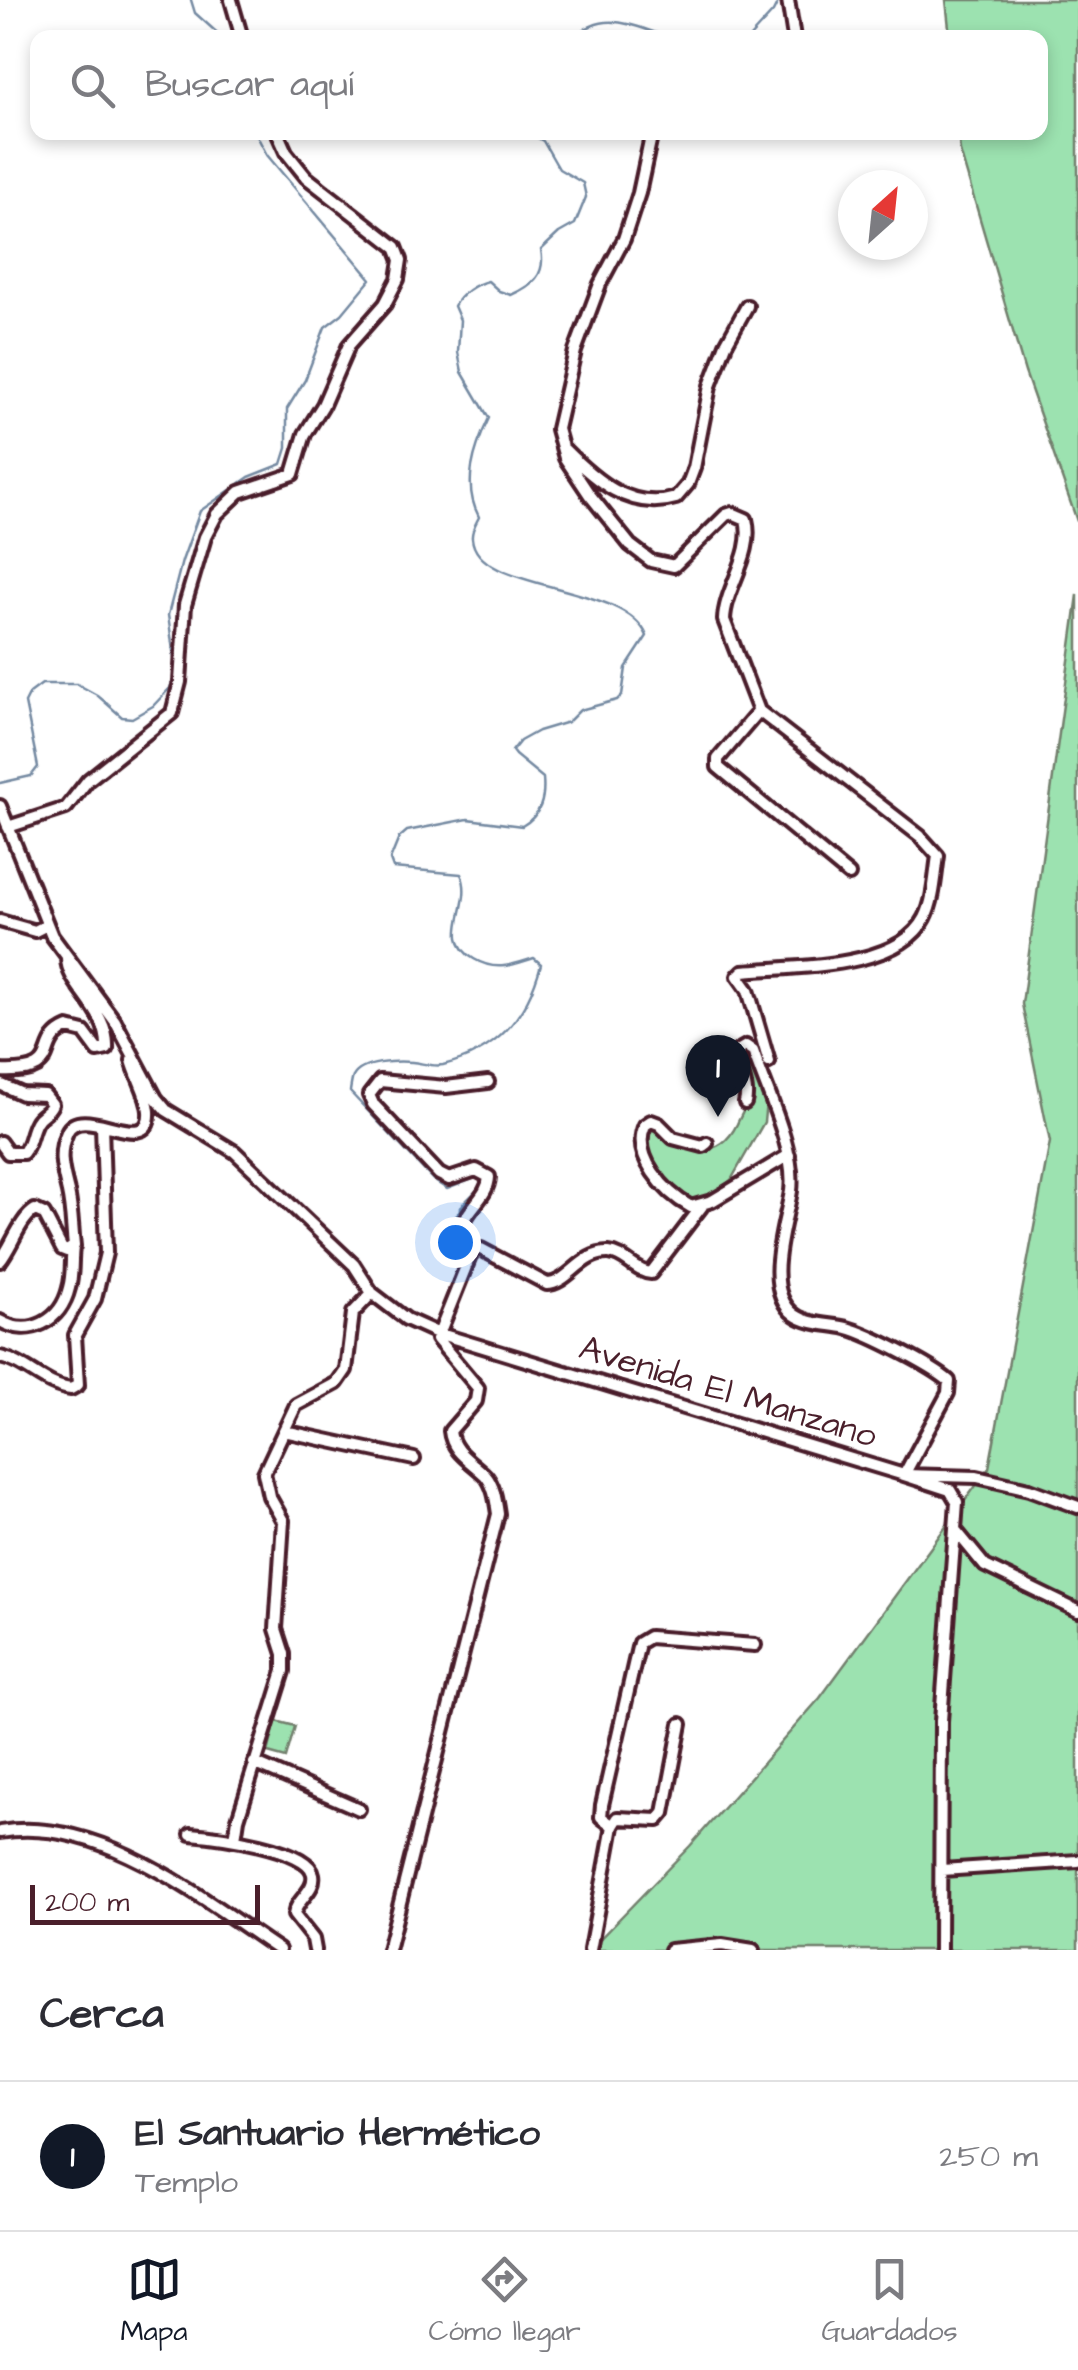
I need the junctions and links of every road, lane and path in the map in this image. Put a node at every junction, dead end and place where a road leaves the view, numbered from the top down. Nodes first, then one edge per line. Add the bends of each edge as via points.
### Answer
1 (230, 0) edge
2 (788, 0) edge
3 (239, 30) edge
4 (793, 30) edge
5 (281, 140) edge
6 (650, 140) edge
7 (748, 306) dead end
8 (560, 445) junction
9 (760, 711) junction
10 (0, 806) edge
11 (8, 827) junction
12 (850, 875) dead end
13 (0, 921) edge
14 (47, 925) junction
15 (67, 957) junction
16 (129, 1044) junction
17 (770, 1062) dead end
18 (0, 1072) edge
19 (488, 1082) dead end
20 (0, 1084) edge
21 (745, 1103) dead end
22 (102, 1125) junction
23 (0, 1142) edge
24 (707, 1143) dead end
25 (788, 1156) junction
26 (702, 1206) junction
27 (74, 1246) junction
28 (473, 1250) junction
29 (0, 1261) edge
30 (372, 1293) junction
31 (0, 1321) edge
32 (437, 1333) junction
33 (0, 1357) edge
34 (284, 1430) junction
35 (414, 1459) dead end
36 (904, 1476) junction
37 (977, 1476) junction
38 (958, 1502) junction
39 (1078, 1507) edge
40 (957, 1531) junction
41 (967, 1546) junction
42 (956, 1552) junction
43 (1078, 1611) edge
44 (755, 1644) dead end
45 (681, 1724) dead end
46 (254, 1763) junction
47 (359, 1809) dead end
48 (614, 1826) junction
49 (0, 1832) edge
50 (191, 1834) dead end
51 (235, 1839) junction
52 (1078, 1861) edge
53 (942, 1870) junction
54 (279, 1950) edge
55 (316, 1950) edge
56 (388, 1950) edge
57 (590, 1950) edge
58 (670, 1950) edge
59 (753, 1950) edge
60 (940, 1950) edge

1 - 3 street
2 - 4 street
5 - 11 street via 306,177 396,246 398,279 349,345 305,434 296,470 235,496 217,514 186,606 172,712 88,780 66,808
6 - 8 street via 624,239 575,351 557,429
7 - 8 street via 717,364 694,468 676,498 617,493
8 - 9 street via 589,494 651,561 674,566 726,515 746,519 747,539 724,620
9 - 12 street via 718,766
9 - 17 street via 938,856 927,915 896,946 848,962 738,976
10 - 11 street
11 - 14 street
13 - 14 street via 35,931
14 - 15 street
15 - 16 street
15 - 18 street via 68,972 103,1026 107,1049 98,1051 84,1032 68,1028 56,1035 38,1067
16 - 22 street via 148,1116 133,1132
16 - 30 street, Avenida El Manzano via 166,1110 235,1152 354,1265
19 - 28 street via 380,1082 369,1096 439,1174 449,1179 476,1170 489,1176 462,1222 462,1239
20 - 23 street via 45,1095 52,1104 22,1153 8,1152
21 - 25 street via 738,1058 746,1046
22 - 27 street via 75,1123 61,1154
22 - 33 street via 106,1252 95,1299 76,1336 78,1385 60,1388
24 - 26 street via 673,1138 651,1121 640,1142 674,1198
25 - 26 street
25 - 36 street via 791,1189 780,1235 779,1292 786,1305 796,1315 854,1331 948,1381 948,1393
26 - 28 street via 651,1274 606,1253 575,1265 554,1285
27 - 29 street via 62,1249 44,1214 34,1210
27 - 31 street via 69,1289 51,1319 26,1329
28 - 32 street
30 - 32 street, Avenida El Manzano via 406,1320
30 - 34 street via 353,1313 346,1370 296,1404
32 - 36 street, Avenida El Manzano
32 - 56 street via 438,1344 478,1388 476,1401 450,1431 451,1442 486,1476 498,1514
34 - 35 street
34 - 46 street via 264,1473 283,1521 276,1628 284,1671
36 - 37 street, Avenida El Manzano
36 - 38 street via 950,1490
37 - 38 street
37 - 39 street, Avenida El Manzano
38 - 40 street
40 - 41 street
40 - 42 street
41 - 42 street
41 - 43 street via 986,1566
42 - 53 street via 942,1721
44 - 48 street via 649,1636 638,1643 602,1805 601,1817
45 - 48 street via 664,1813 650,1822 618,1818
46 - 47 street
46 - 51 street
48 - 57 street
49 - 54 street via 23,1828 122,1854 173,1878
50 - 51 street
51 - 55 street via 308,1863 313,1882 294,1915
52 - 53 street
53 - 60 street
58 - 59 street

